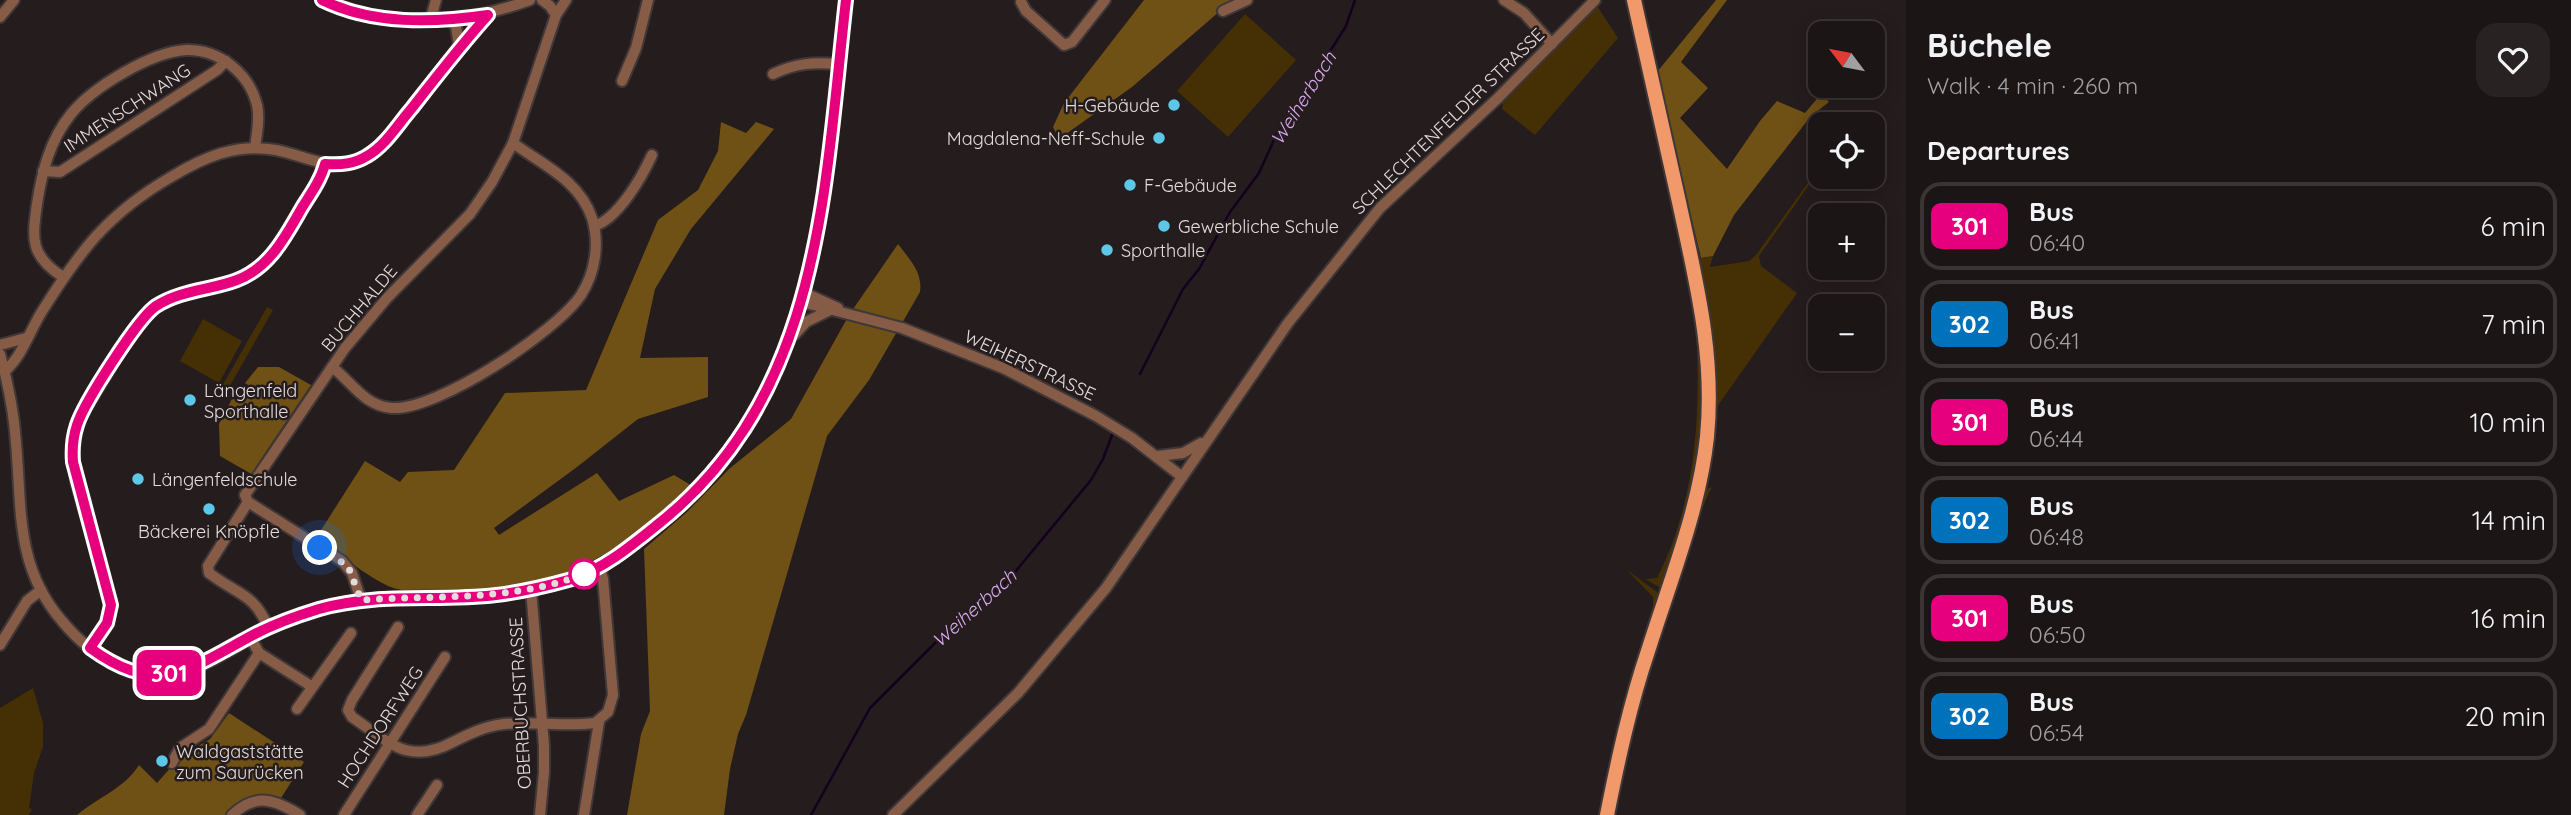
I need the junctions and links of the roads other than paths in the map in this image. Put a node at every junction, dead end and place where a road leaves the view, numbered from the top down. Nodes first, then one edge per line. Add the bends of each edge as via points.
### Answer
1 (14, 0) edge
2 (322, 0) edge
3 (436, 0) edge
4 (530, 0) edge
5 (542, 0) edge
6 (566, 0) edge
7 (648, 0) edge
8 (846, 0) edge
9 (1105, 0) edge
10 (1247, 0) edge
11 (1504, 0) edge
12 (1595, 0) edge
13 (1634, 0) edge
14 (1021, 1) edge
15 (1223, 11) dead end
16 (488, 15) junction
17 (556, 15) junction
18 (0, 17) edge
19 (450, 20) junction
20 (432, 22) junction
21 (1552, 44) junction
22 (459, 46) junction
23 (226, 61) junction
24 (839, 64) junction
25 (773, 74) dead end
26 (622, 81) dead end
27 (513, 143) junction
28 (256, 147) junction
29 (652, 155) dead end
30 (325, 164) junction
31 (43, 171) junction
32 (594, 226) junction
33 (63, 277) junction
34 (804, 297) junction
35 (830, 310) junction
36 (849, 315) junction
37 (26, 338) junction
38 (789, 342) junction
39 (0, 345) edge
40 (0, 354) edge
41 (332, 367) junction
42 (5, 371) junction
43 (1207, 438) junction
44 (1158, 456) junction
45 (1181, 476) junction
46 (248, 502) junction
47 (599, 566) junction
48 (531, 589) junction
49 (41, 590) junction
50 (361, 600) junction
51 (268, 627) junction
52 (398, 627) dead end
53 (351, 633) dead end
54 (250, 637) junction
55 (0, 645) edge
56 (90, 648) junction
57 (259, 653) junction
58 (445, 657) dead end
59 (311, 686) junction
60 (297, 709) dead end
61 (599, 722) junction
62 (542, 724) junction
63 (390, 743) junction
64 (172, 763) dead end
65 (437, 785) dead end
66 (232, 815) edge
67 (300, 815) edge
68 (344, 815) edge
69 (417, 815) edge
70 (540, 815) edge
71 (584, 815) edge
72 (893, 815) edge
73 (1607, 815) edge

1 - 18 street
2 - 20 street via 341,9
3 - 20 street
4 - 16 street
5 - 17 street
6 - 17 street, BUCHHALDE
7 - 26 street
8 - 24 street
9 - 14 street via 1072,42 1064,45
10 - 15 street
11 - 21 street via 1524,13
12 - 21 street, SCHLECHTENFELDER STRASSE
13 - 73 main road via 1694,269 1710,373 1701,474 1636,692
16 - 19 street
16 - 22 street
17 - 27 street, BUCHHALDE
19 - 20 street
19 - 22 street via 456,26
21 - 43 street, SCHLECHTENFELDER STRASSE via 1380,208 1288,323
22 - 30 street via 370,155 346,164
23 - 28 street via 245,79 257,104
23 - 31 street, IMMENSCHWANG via 60,172
23 - 31 street, IMMENSCHWANG via 184,50 110,80 84,100 62,126
24 - 25 street via 812,62
24 - 34 street
27 - 32 street via 573,187
27 - 41 street, BUCHHALDE via 478,204 387,298
28 - 30 street
28 - 33 street via 209,156 153,188 103,228
29 - 32 street via 630,193 608,218
30 - 56 street via 283,239 260,267 235,281 178,295 150,310 77,423 72,441 76,481 111,605 107,623
31 - 33 street, IMMENSCHWANG via 34,240 39,256
32 - 41 street via 592,272 579,298 528,344 478,376 415,404 393,408 362,396
33 - 37 street
34 - 35 street, WEIHERSTRASSE
34 - 36 street, WEIHERSTRASSE via 817,296
34 - 38 street
35 - 36 street, WEIHERSTRASSE
35 - 38 street via 806,322
36 - 44 street, WEIHERSTRASSE via 902,328 1003,368 1096,416
37 - 39 street
37 - 42 street via 20,354
38 - 47 street via 761,402 706,479 675,511
40 - 42 street
41 - 46 street, BUCHHALDE via 247,491
42 - 49 street via 16,437 19,514
43 - 44 street via 1183,453
43 - 45 street, SCHLECHTENFELDER STRASSE
44 - 45 street, WEIHERSTRASSE
45 - 72 street, SCHLECHTENFELDER STRASSE via 1106,588 1059,646 1018,693
46 - 50 street via 342,561 352,573
46 - 51 street, BUCHHALDE via 208,566 209,573 253,601
47 - 48 street
47 - 61 street via 613,695 611,707
48 - 50 street via 494,596
48 - 62 street, OBERBUCHSTRASSE
49 - 55 street via 27,601
49 - 56 street via 60,619
50 - 51 street
51 - 54 street
52 - 63 street via 348,710
53 - 59 street
54 - 56 street via 193,668 163,674 123,668
54 - 57 street
57 - 59 street
57 - 64 street via 209,729 180,748
58 - 63 street, HOCHDORFWEG
59 - 60 street
61 - 62 street
61 - 71 street
62 - 63 street via 490,727 420,754
62 - 70 street, OBERBUCHSTRASSE
63 - 68 street, HOCHDORFWEG
65 - 69 street
66 - 67 street via 264,800 281,803

